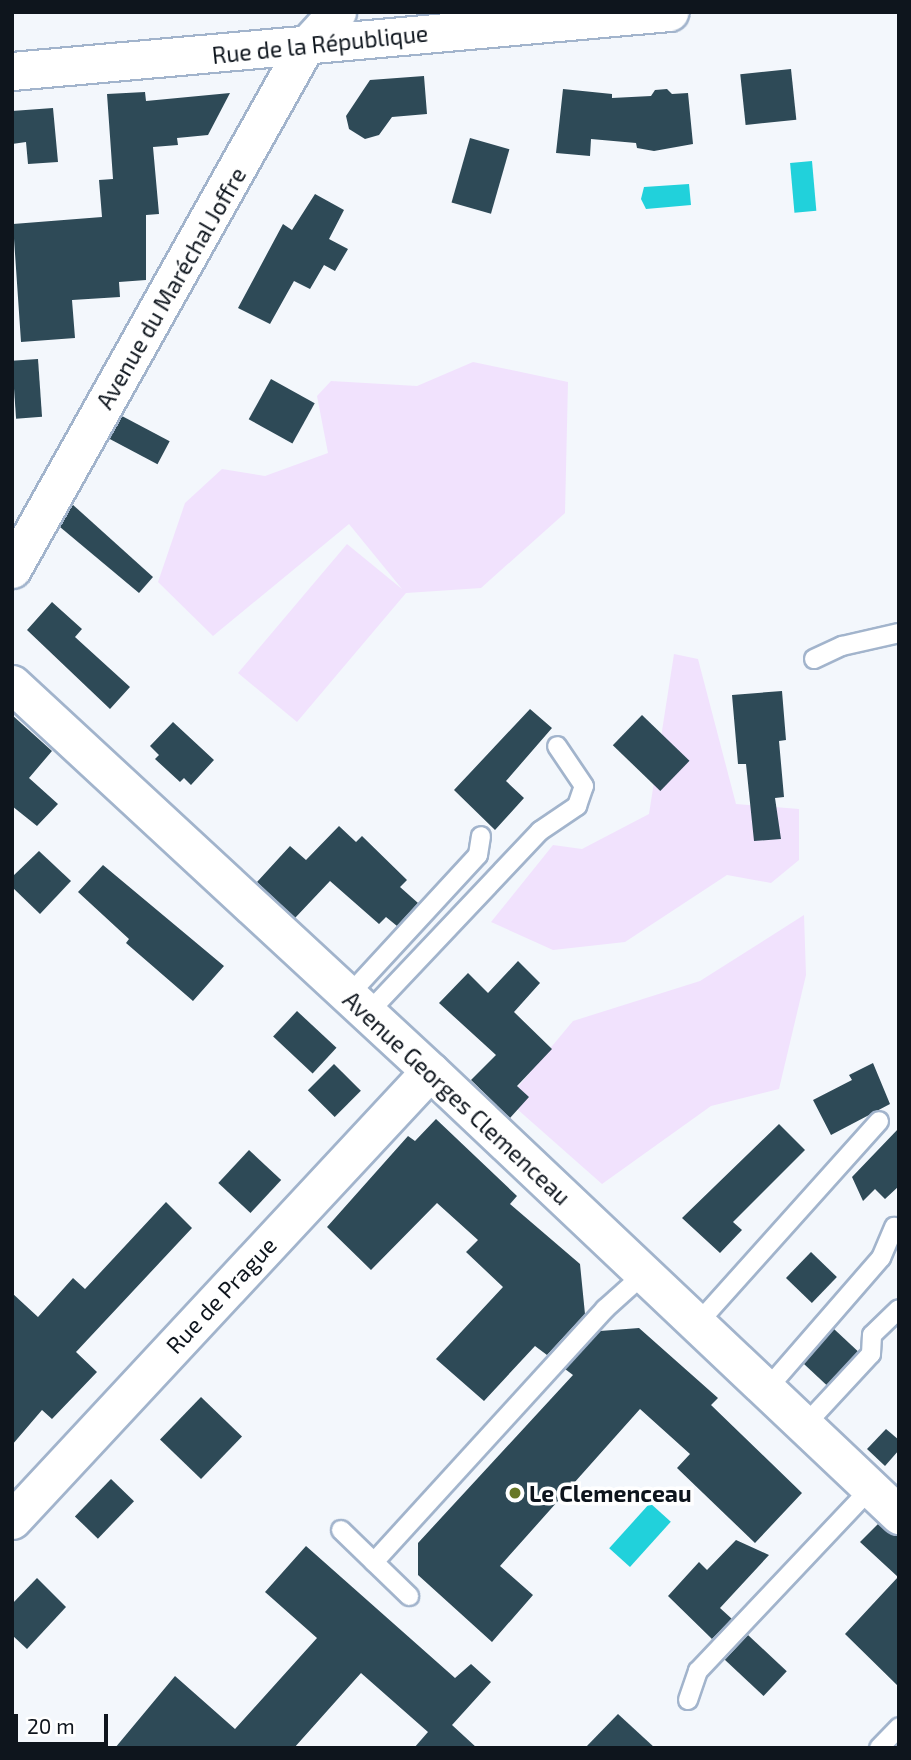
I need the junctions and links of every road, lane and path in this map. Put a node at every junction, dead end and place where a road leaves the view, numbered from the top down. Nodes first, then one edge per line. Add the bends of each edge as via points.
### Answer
1 (337, 12) edge
2 (669, 12) edge
3 (375, 24) edge
4 (304, 48) junction
5 (12, 71) edge
6 (12, 569) edge
7 (899, 633) edge
8 (814, 659) dead end
9 (12, 684) edge
10 (557, 746) dead end
11 (481, 836) dead end
12 (357, 1005) junction
13 (430, 1071) junction
14 (879, 1121) dead end
15 (894, 1227) dead end
16 (645, 1273) junction
17 (899, 1309) edge
18 (698, 1323) junction
19 (767, 1389) junction
20 (805, 1425) junction
21 (871, 1489) junction
22 (15, 1512) edge
23 (899, 1515) edge
24 (341, 1530) dead end
25 (374, 1562) junction
26 (409, 1596) dead end
27 (688, 1700) dead end
28 (899, 1727) edge
29 (879, 1748) edge

1 - 4 street, Avenue du Maréchal Joffre
2 - 3 street, Rue de la République
3 - 4 street, Rue de la République
4 - 5 street, Rue de la République
4 - 6 street, Avenue du Maréchal Joffre
7 - 8 lane via 842,646
9 - 12 street, Avenue Georges Clemenceau
10 - 12 lane via 584,786 577,806 540,831
11 - 12 lane via 478,855
12 - 13 street, Avenue Georges Clemenceau
13 - 16 street, Avenue Georges Clemenceau
13 - 22 street, Rue de Prague
14 - 18 lane
15 - 19 lane via 881,1258
16 - 18 street, Avenue Georges Clemenceau
16 - 25 lane via 605,1309
17 - 20 lane via 872,1335 871,1354
18 - 19 street, Avenue Georges Clemenceau
19 - 20 street, Avenue Georges Clemenceau
20 - 21 street, Avenue Georges Clemenceau
21 - 23 street, Avenue Georges Clemenceau
21 - 27 lane via 698,1671
24 - 25 lane
25 - 26 lane
28 - 29 lane

